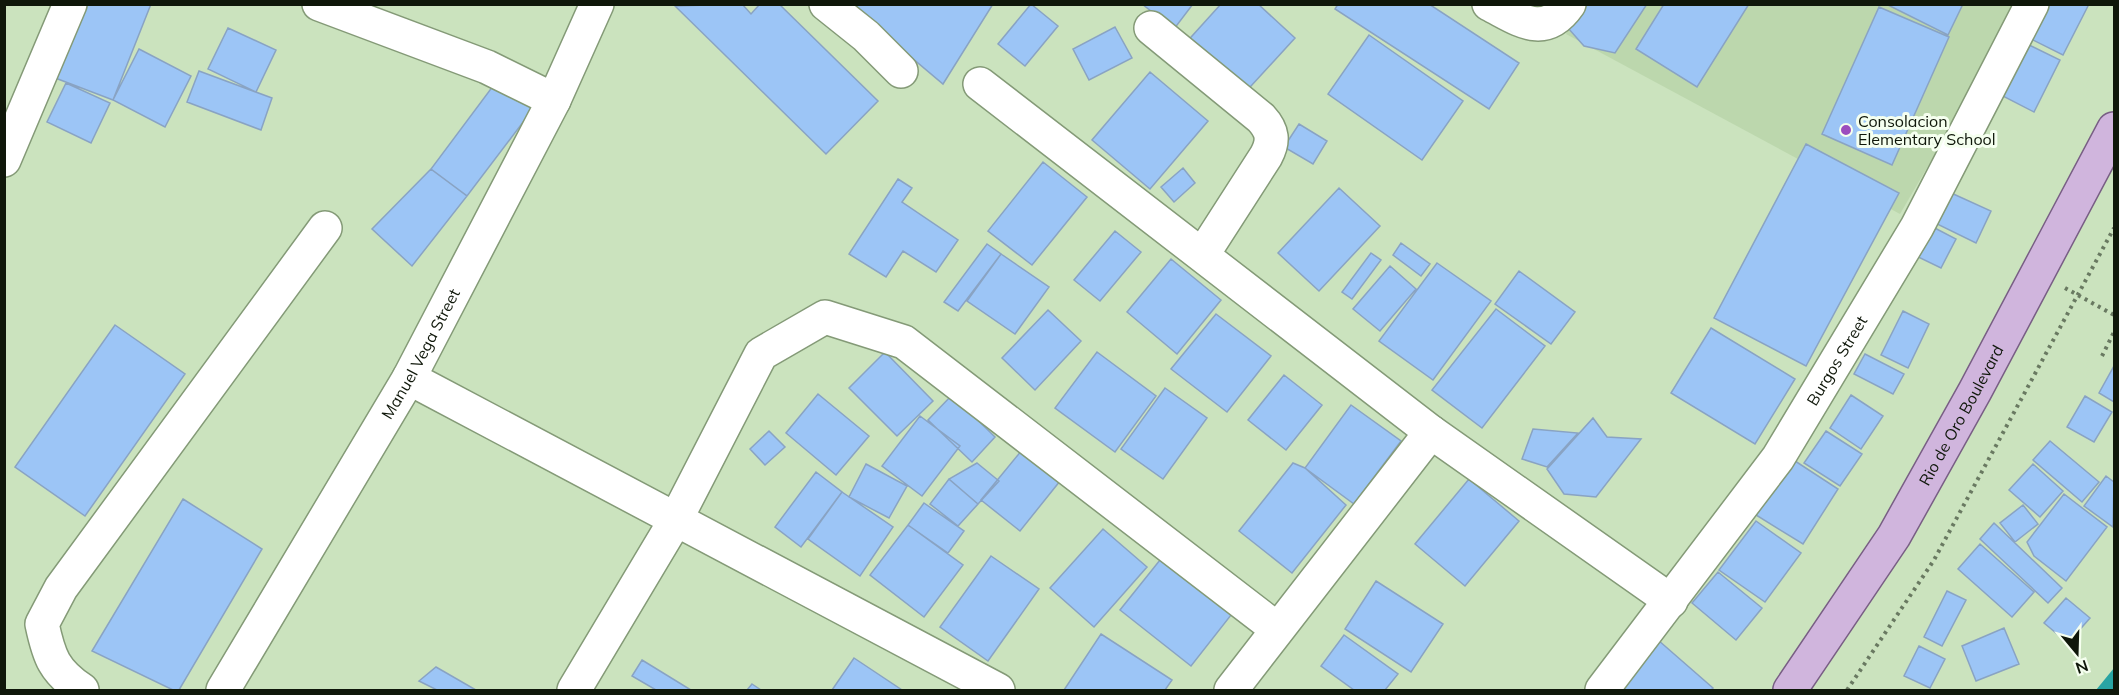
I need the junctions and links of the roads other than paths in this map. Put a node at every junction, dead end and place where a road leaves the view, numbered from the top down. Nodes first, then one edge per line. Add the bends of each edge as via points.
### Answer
1 (70, 4) edge
2 (319, 4) edge
3 (597, 4) edge
4 (826, 4) edge
5 (1489, 4) edge
6 (1569, 4) edge
7 (2032, 4) edge
8 (1151, 28) dead end
9 (901, 71) dead end
10 (980, 84) dead end
11 (554, 99) junction
12 (2115, 129) edge
13 (4, 160) edge
14 (325, 228) dead end
15 (1203, 254) junction
16 (409, 378) junction
17 (1431, 432) junction
18 (675, 521) junction
19 (1671, 601) junction
20 (1277, 629) junction
21 (82, 690) edge
22 (223, 690) edge
23 (574, 690) edge
24 (998, 690) edge
25 (1231, 690) edge
26 (1602, 690) edge
27 (1790, 690) edge

1 - 13 street
2 - 11 street via 487,68
3 - 11 street, Manuel Vega Street
4 - 9 street
5 - 6 street via 1536,26 1551,23
7 - 19 street, Burgos Street via 1917,227 1784,448
8 - 15 street via 1261,118 1272,133 1266,156
10 - 15 street
11 - 16 street, Manuel Vega Street
12 - 27 main road, Rio de Oro Boulevard via 1894,536
14 - 21 street via 61,588 42,624 48,656 64,679
15 - 17 street
16 - 18 street
16 - 22 street, Manuel Vega Street
17 - 19 street
17 - 20 street
18 - 20 street via 761,354 825,317 903,342
18 - 23 street
18 - 24 street
19 - 26 street, Burgos Street
20 - 25 street

